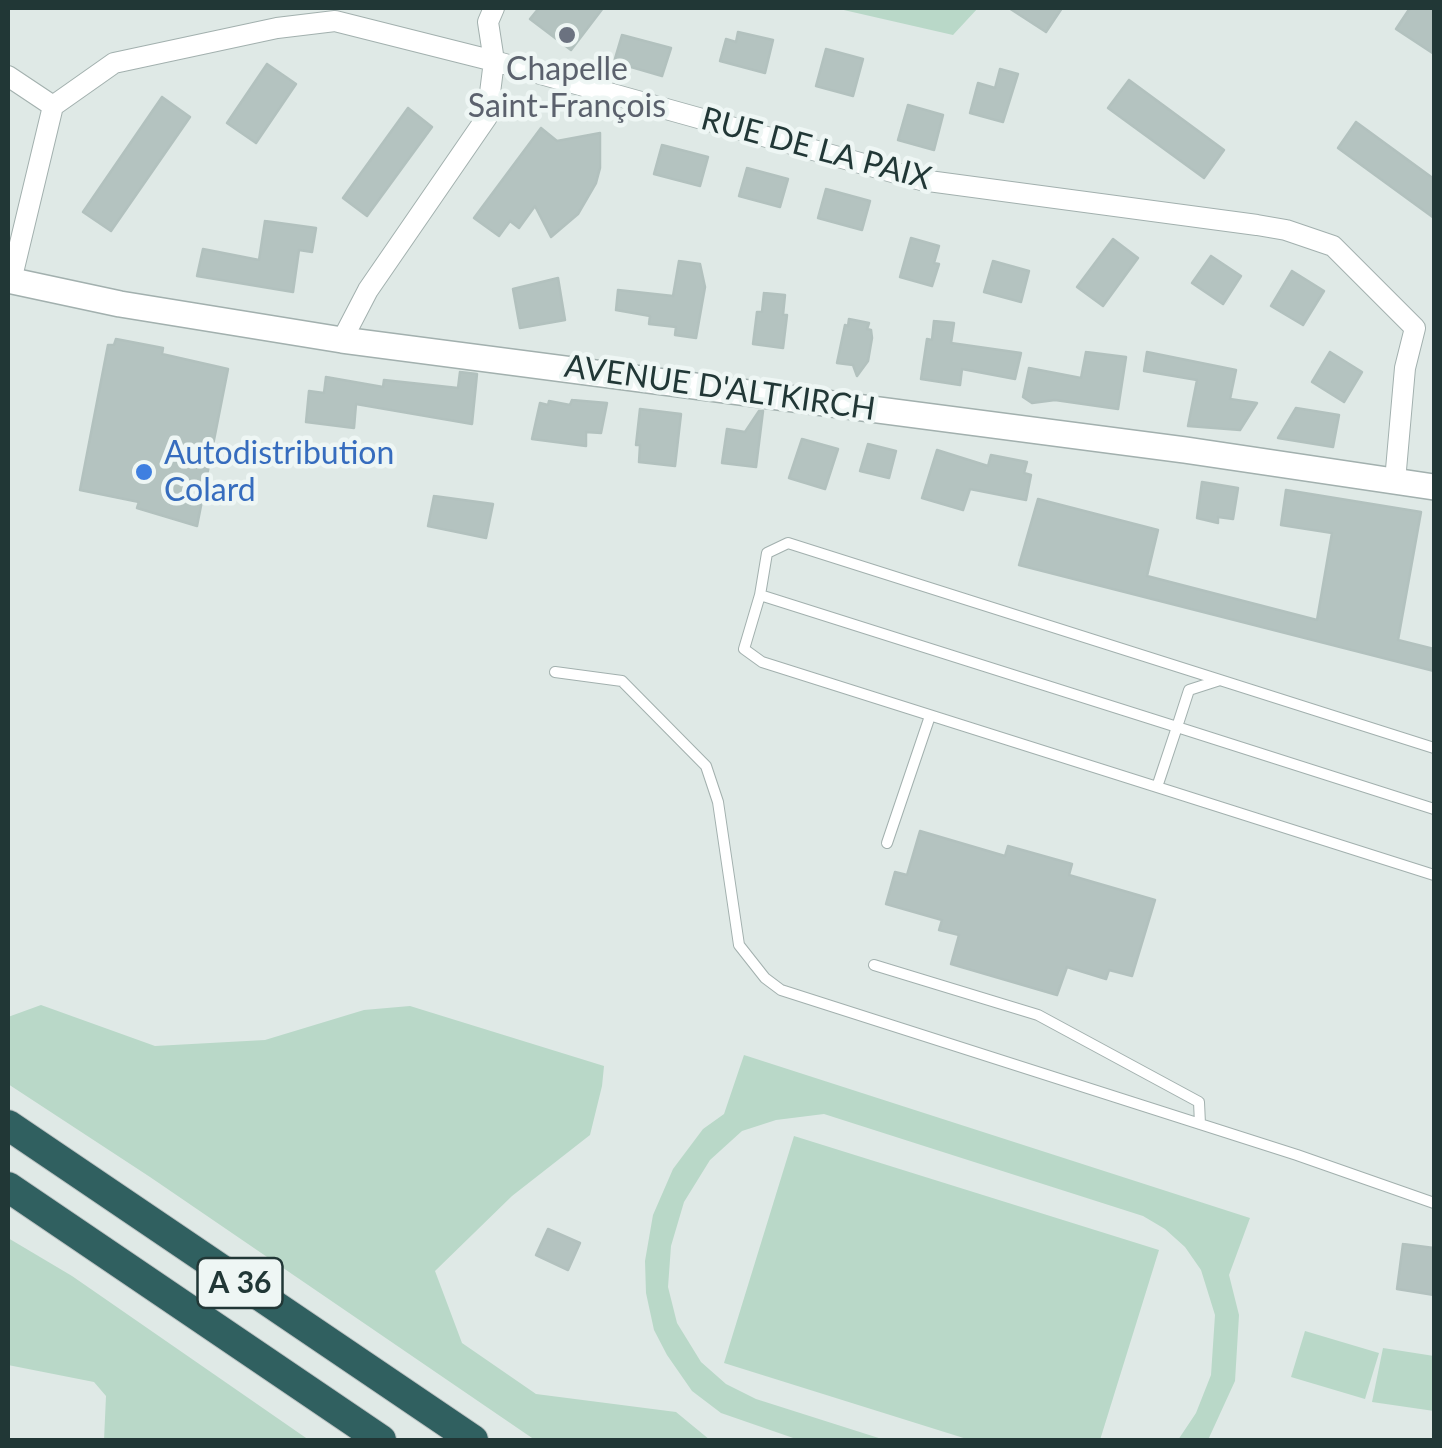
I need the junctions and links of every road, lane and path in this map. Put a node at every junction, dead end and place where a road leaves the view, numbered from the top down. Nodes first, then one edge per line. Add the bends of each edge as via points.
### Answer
1 (494, 8) edge
2 (494, 61) junction
3 (8, 76) edge
4 (53, 106) junction
5 (9, 280) edge
6 (1425, 325) edge
7 (342, 340) junction
8 (1395, 481) junction
9 (1434, 486) edge
10 (760, 595) junction
11 (555, 672) dead end
12 (1220, 680) junction
13 (930, 716) junction
14 (1177, 728) junction
15 (1434, 748) edge
16 (1157, 786) junction
17 (1434, 809) edge
18 (888, 843) dead end
19 (1434, 875) edge
20 (874, 964) dead end
21 (1200, 1124) junction
22 (8, 1125) edge
23 (8, 1187) edge
24 (1434, 1203) edge
25 (382, 1440) edge
26 (473, 1440) edge

1 - 2 street via 488,22
2 - 4 street, RUE DE LA PAIX via 335,21 114,63
2 - 6 street, RUE DE LA PAIX via 921,180 1286,230 1333,246
2 - 7 street via 487,117 368,290
3 - 4 street
4 - 5 street
5 - 7 street, AVENUE D'ALTKIRCH
6 - 8 street, RUE DE LA PAIX via 1406,368
7 - 8 street, AVENUE D'ALTKIRCH
8 - 9 street, AVENUE D'ALTKIRCH
10 - 12 lane via 767,554 788,543
10 - 13 lane via 744,649 762,662
10 - 14 lane
11 - 21 lane via 622,681 706,766 718,802 739,944 764,978 782,990
12 - 14 lane via 1189,690
12 - 15 lane
13 - 16 lane
13 - 18 lane
14 - 16 lane
14 - 17 lane
16 - 19 lane
20 - 21 lane via 1038,1015 1199,1102
21 - 24 lane
22 - 26 highway, A 36
23 - 25 highway, A 36

